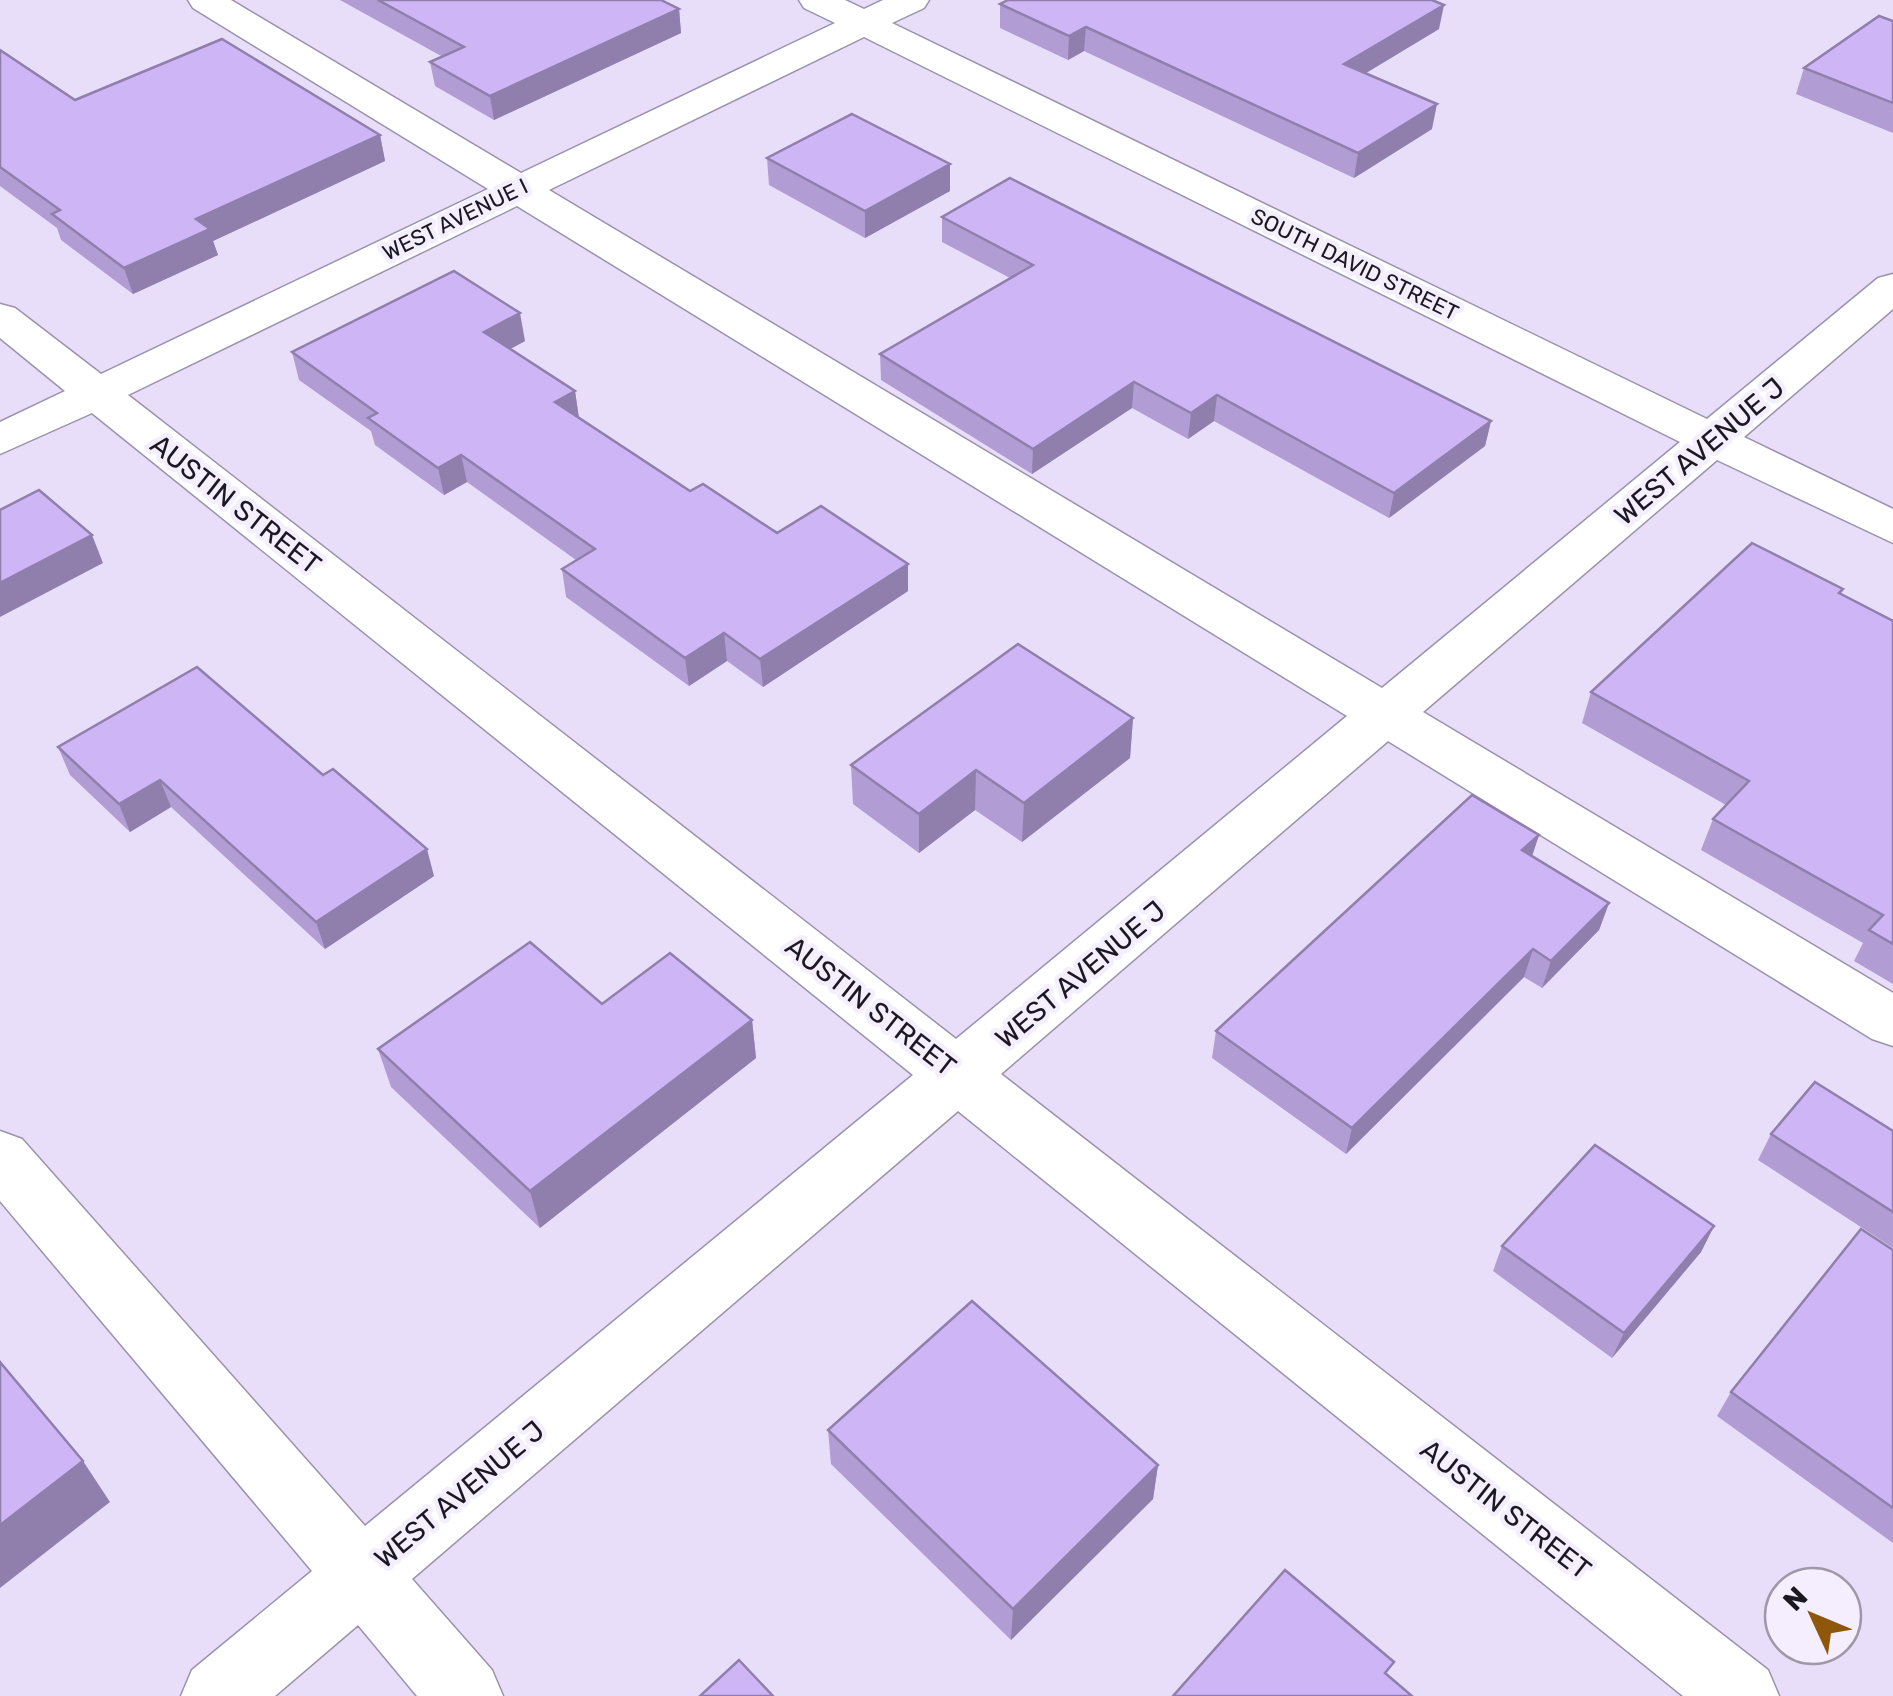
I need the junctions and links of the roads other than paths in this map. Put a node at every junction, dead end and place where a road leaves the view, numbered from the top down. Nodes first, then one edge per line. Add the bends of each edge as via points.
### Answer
1 (206, 0) edge
2 (817, 0) edge
3 (910, 0) edge
4 (864, 23) junction
5 (518, 189) junction
6 (1893, 287) edge
7 (0, 317) edge
8 (95, 392) junction
9 (0, 440) edge
10 (1713, 440) junction
11 (1893, 528) edge
12 (1386, 715) junction
13 (1893, 1022) edge
14 (959, 1076) junction
15 (0, 1157) edge
16 (362, 1576) junction
17 (218, 1696) edge
18 (466, 1696) edge
19 (1742, 1696) edge

1 - 5 street
2 - 4 street, SOUTH DAVID STREET
3 - 4 street, WEST AVENUE I
4 - 5 street, WEST AVENUE I
4 - 10 street, SOUTH DAVID STREET
5 - 8 street, WEST AVENUE I
5 - 12 street
6 - 10 street, WEST AVENUE J
7 - 8 street, AUSTIN STREET
8 - 9 street, WEST AVENUE I
8 - 14 street, AUSTIN STREET
10 - 11 street, SOUTH DAVID STREET
10 - 12 street, WEST AVENUE J
12 - 13 street
12 - 14 street, WEST AVENUE J
14 - 16 street, WEST AVENUE J
14 - 19 street, AUSTIN STREET
15 - 16 street
16 - 17 street, WEST AVENUE J
16 - 18 street

